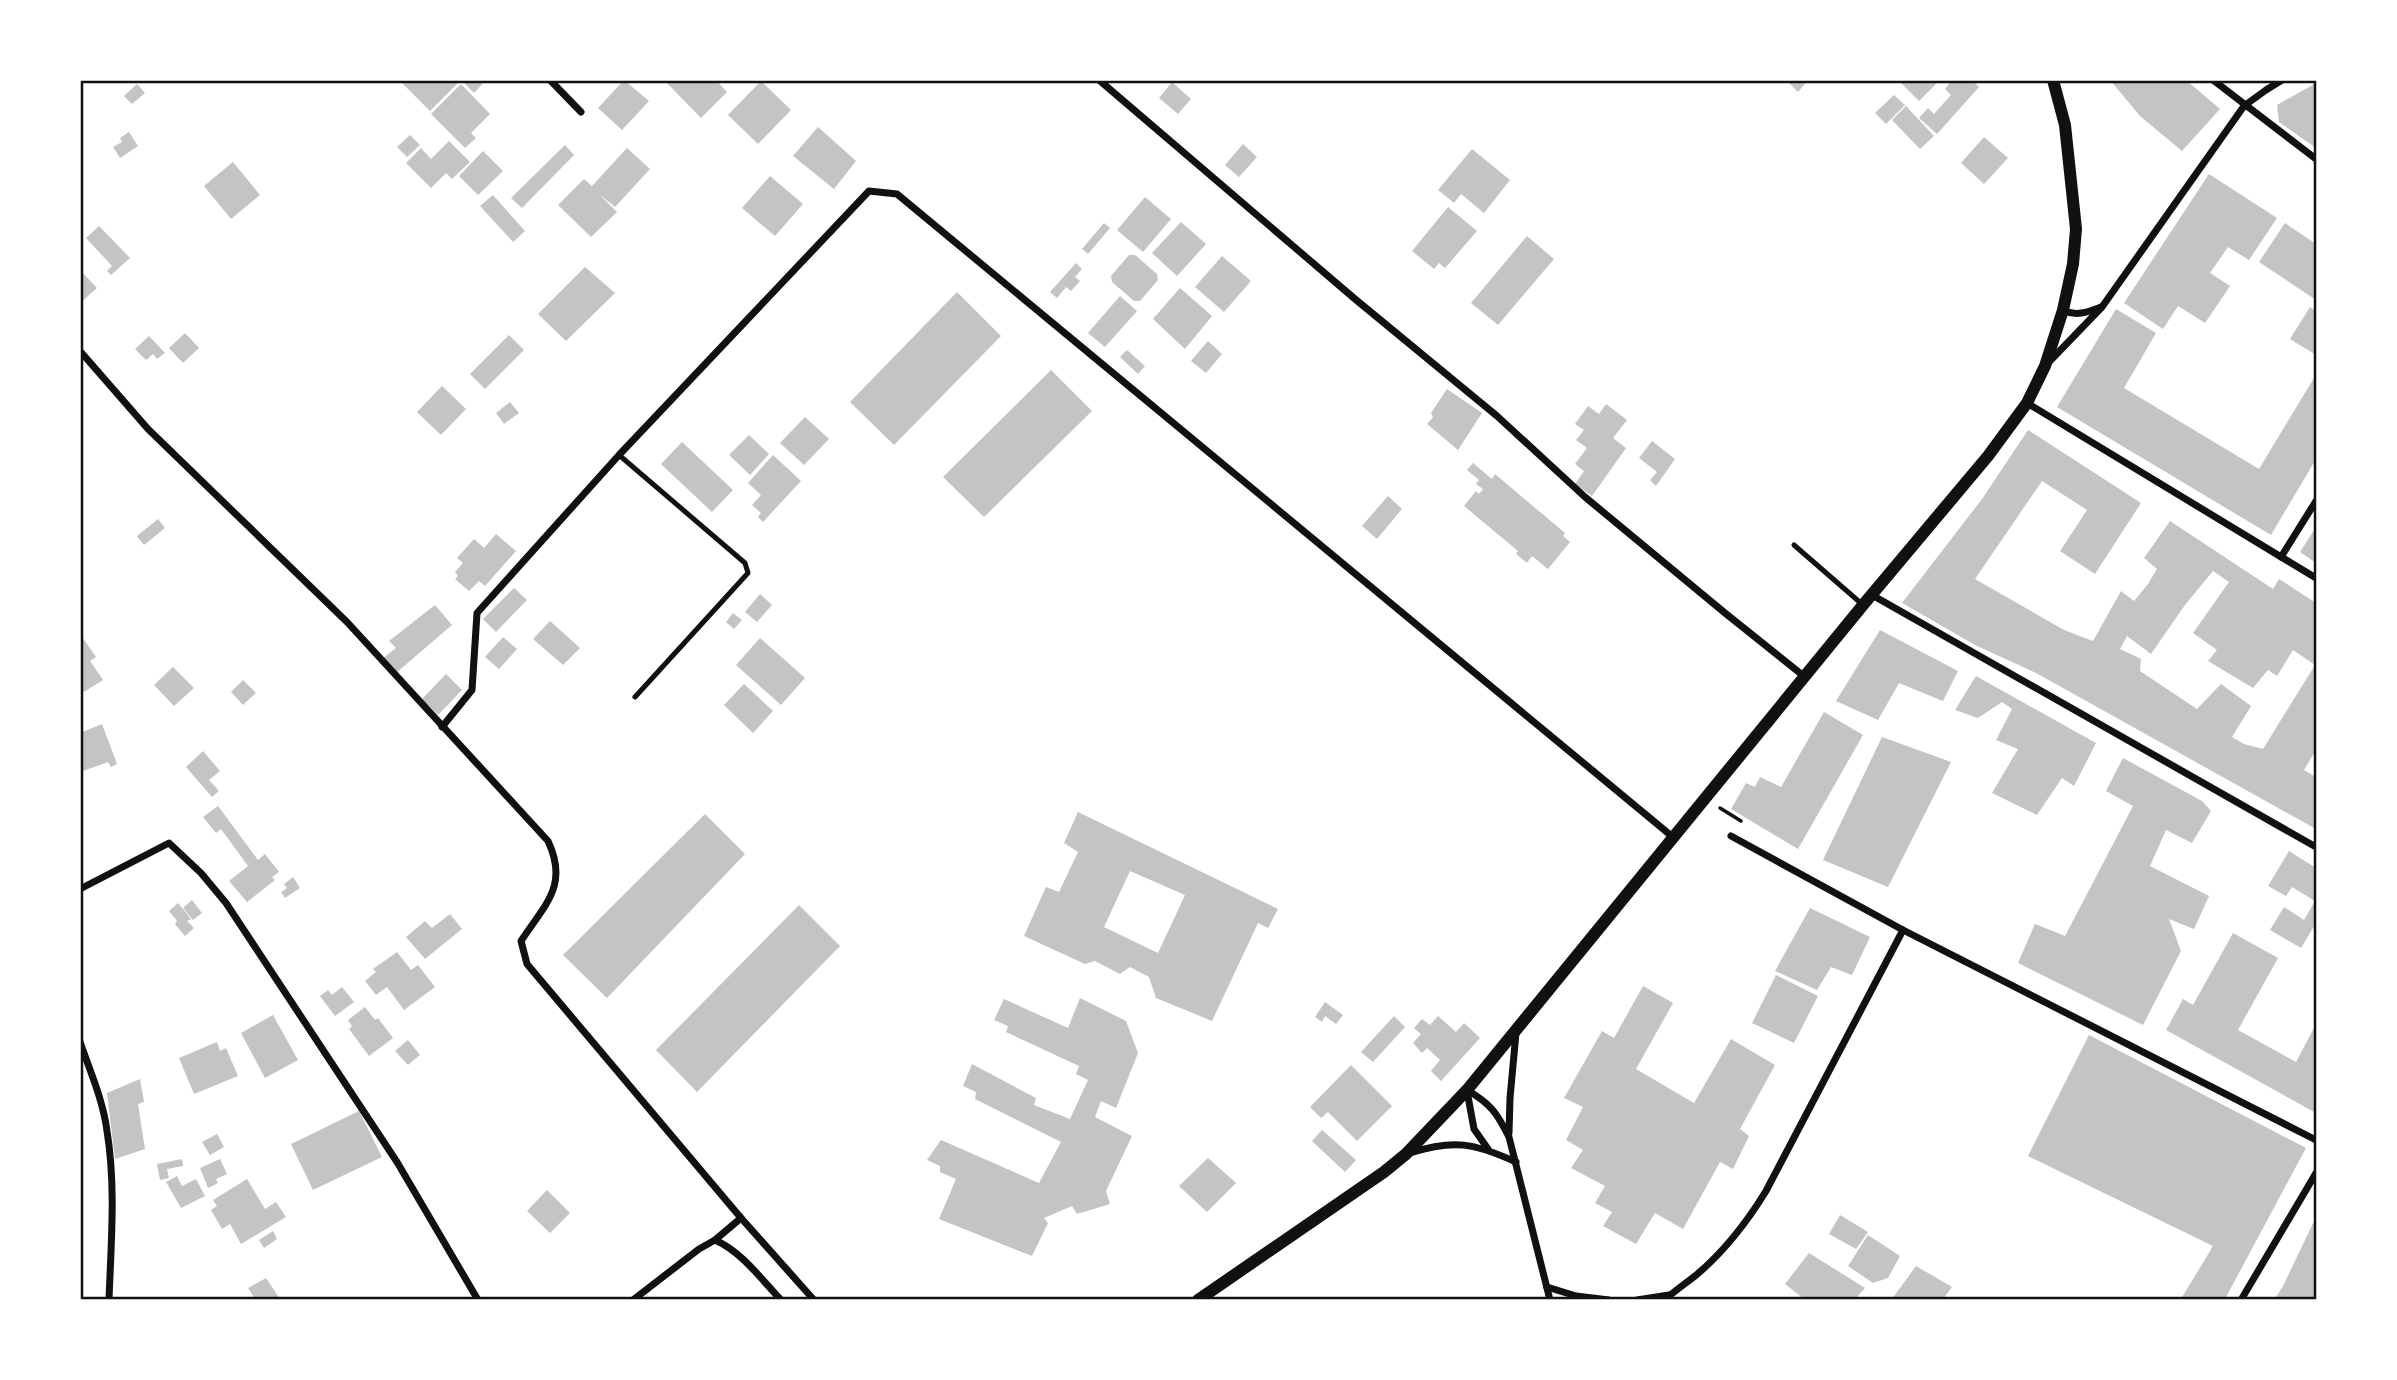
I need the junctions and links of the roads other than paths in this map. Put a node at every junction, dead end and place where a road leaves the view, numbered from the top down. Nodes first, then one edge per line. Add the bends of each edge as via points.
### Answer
1 (550, 80) edge
2 (1098, 80) edge
3 (2053, 80) edge
4 (2213, 80) edge
5 (2283, 80) edge
6 (2245, 106) junction
7 (581, 112) dead end
8 (2316, 159) edge
9 (2102, 307) junction
10 (2063, 310) junction
11 (80, 351) edge
12 (2045, 366) junction
13 (2027, 403) junction
14 (619, 455) junction
15 (2316, 501) edge
16 (1794, 545) dead end
17 (2281, 556) junction
18 (2316, 578) edge
19 (1867, 600) junction
20 (1805, 677) junction
21 (635, 697) dead end
22 (442, 727) junction
23 (1731, 836) dead end
24 (1674, 838) junction
25 (2316, 847) edge
26 (80, 889) edge
27 (1903, 930) junction
28 (1516, 1031) junction
29 (80, 1042) edge
30 (1467, 1090) junction
31 (1509, 1137) junction
32 (2316, 1140) edge
33 (1488, 1149) junction
34 (1406, 1154) junction
35 (1516, 1163) junction
36 (2316, 1173) edge
37 (741, 1218) junction
38 (715, 1240) junction
39 (1547, 1287) junction
40 (1667, 1297) edge
41 (109, 1300) edge
42 (478, 1300) edge
43 (633, 1300) edge
44 (780, 1300) edge
45 (814, 1300) edge
46 (1198, 1300) edge
47 (1550, 1300) edge
48 (1609, 1300) edge
49 (1637, 1300) edge
50 (2241, 1300) edge

1 - 7 street
2 - 20 street via 1497,416 1585,497
3 - 10 street via 2065,125 2076,229
4 - 6 street
5 - 6 street
6 - 8 street
6 - 9 street
9 - 10 street via 2071,314
9 - 12 street
10 - 12 street
11 - 22 street via 148,429 347,622
12 - 13 street
13 - 17 street
13 - 19 street
14 - 21 lane via 745,563 748,573
14 - 22 street via 477,613 472,690
14 - 24 street via 869,191 897,194
15 - 17 street
16 - 19 lane
17 - 18 street
19 - 20 street
19 - 25 street
20 - 24 street
22 - 37 street via 548,841 556,858 553,893 521,941 527,964
23 - 27 street
24 - 28 street
26 - 42 street via 169,842 201,873 226,903 397,1162
27 - 32 street
27 - 40 street via 1748,1220 1697,1275
28 - 30 street
28 - 31 street
29 - 41 street via 107,1130 112,1187
30 - 31 street via 1492,1107
30 - 33 street via 1474,1129
30 - 34 street
31 - 35 street
33 - 34 street via 1438,1144
33 - 35 street
34 - 46 street
35 - 39 street
36 - 50 street
37 - 38 street
37 - 45 street
38 - 43 street
38 - 44 street via 734,1252
39 - 47 street
39 - 48 street
40 - 49 street

